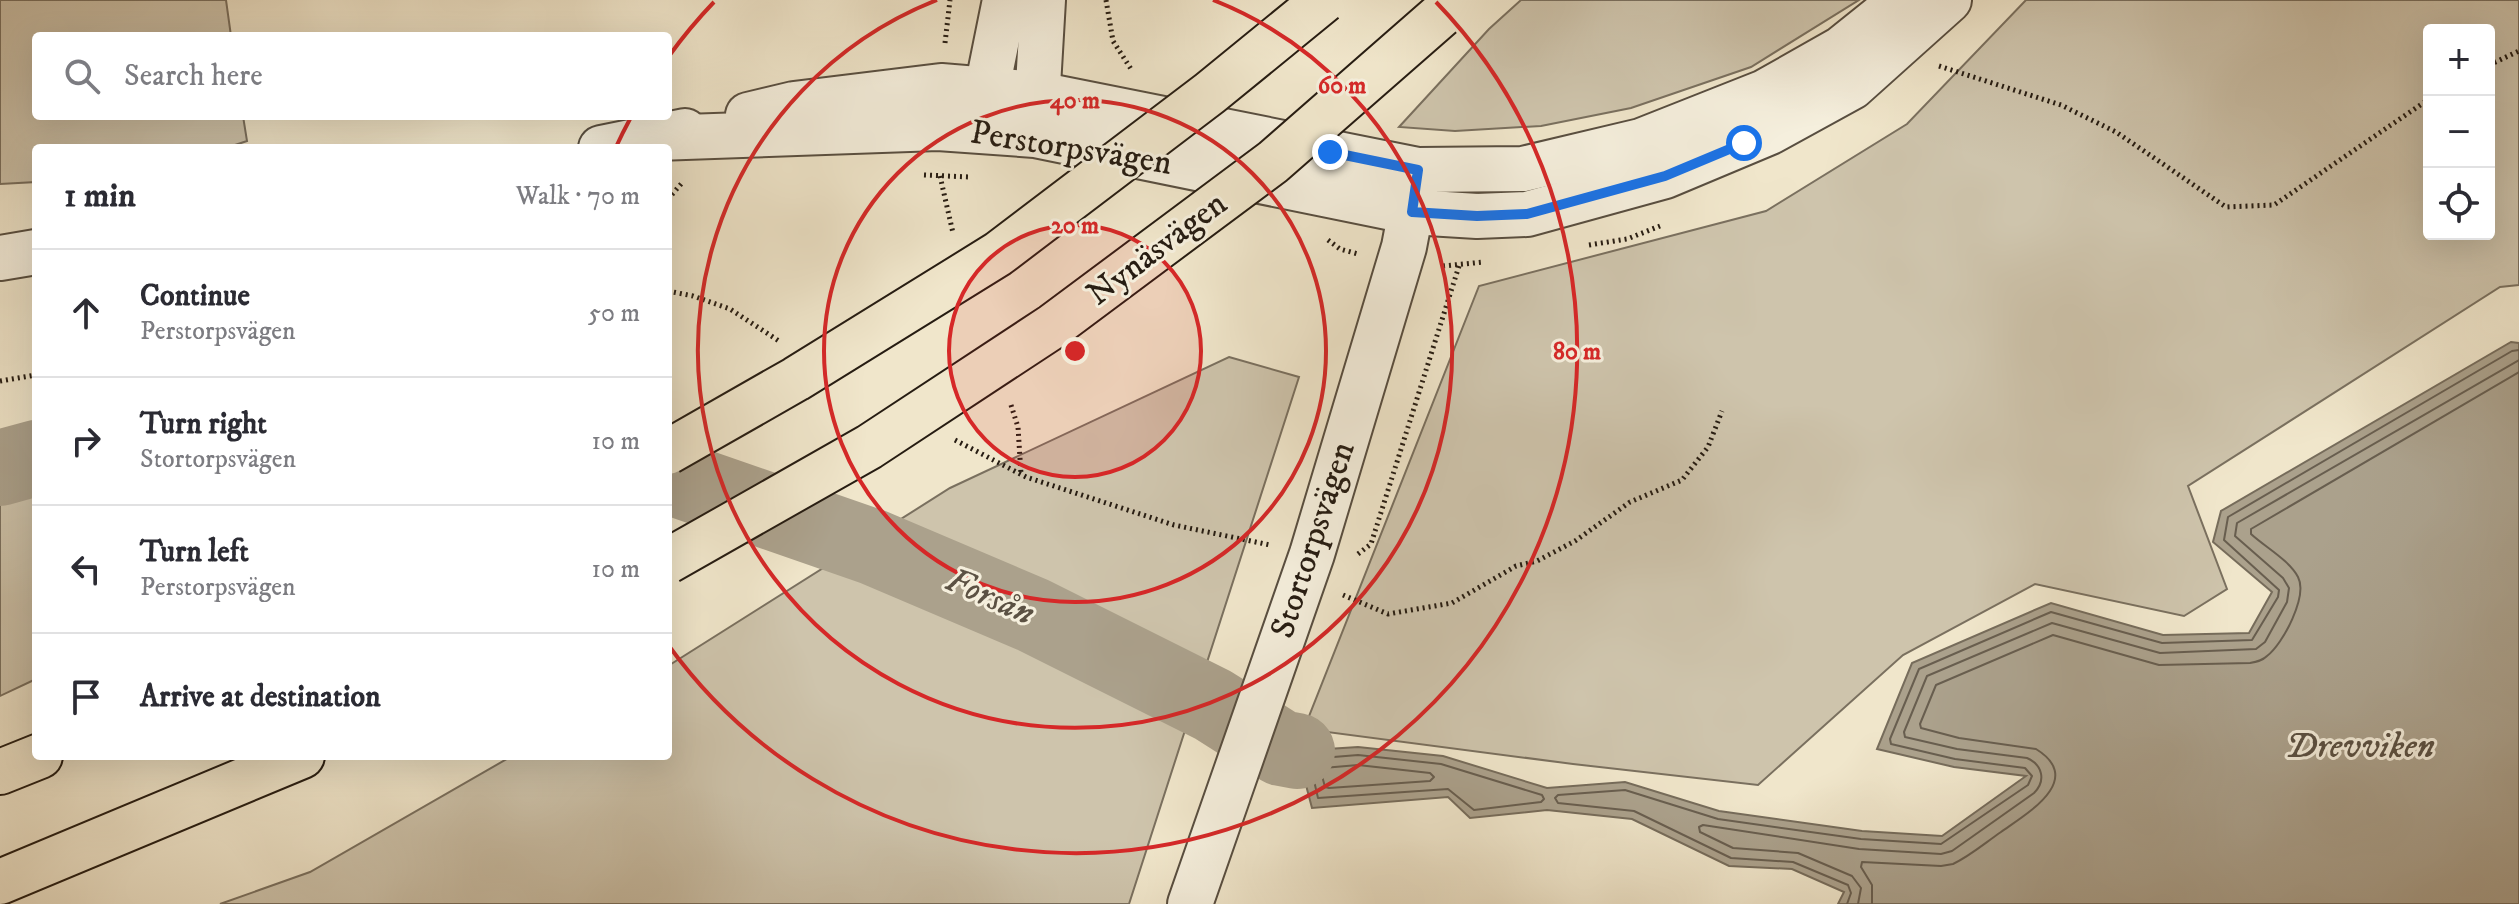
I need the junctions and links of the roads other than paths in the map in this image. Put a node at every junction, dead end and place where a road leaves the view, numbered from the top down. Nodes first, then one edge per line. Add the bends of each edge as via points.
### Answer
1 (1005, 0) edge
2 (1043, 0) edge
3 (1324, 0) edge
4 (1902, 0) edge
5 (1949, 0) edge
6 (1448, 8) edge
7 (987, 110) junction
8 (1036, 114) junction
9 (623, 144) edge
10 (1415, 191) junction
11 (32, 253) edge
12 (0, 258) edge
13 (672, 450) edge
14 (672, 559) edge
15 (32, 759) edge
16 (292, 760) edge
17 (0, 772) edge
18 (0, 882) edge
19 (1192, 896) edge

1 - 7 street
2 - 8 street
3 - 13 highway, bridge via 998,254
4 - 10 street, Perstorpsvägen via 1841,49 1765,92 1641,141
5 - 10 street, Perstorpsvägen via 1852,87 1770,132 1665,176 1527,214 1477,216
6 - 14 highway, Nynäsvägen, bridge via 1273,162 1053,326 869,447
7 - 8 street, Perstorpsvägen
7 - 9 street, Perstorpsvägen via 938,128 657,138
8 - 10 street, Perstorpsvägen
10 - 19 street, Stortorpsvägen via 1322,576
11 - 12 street
15 - 17 highway
16 - 18 highway

